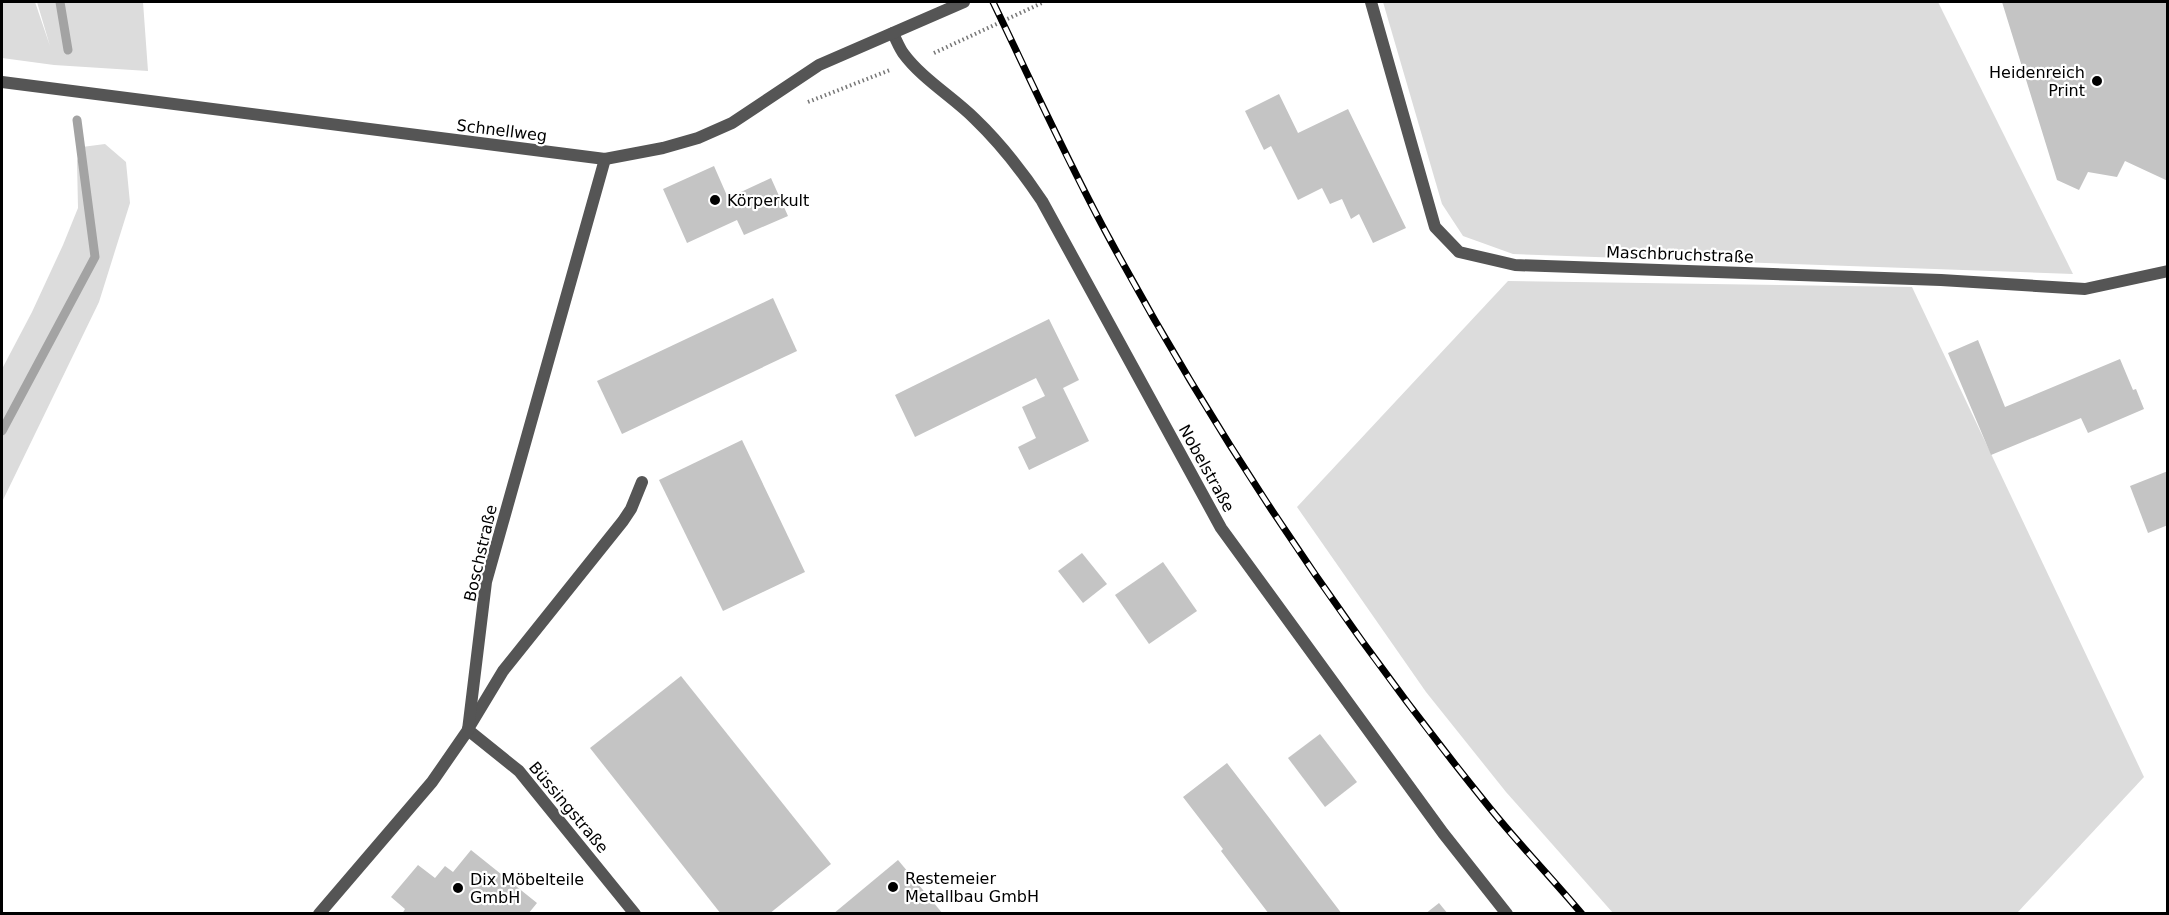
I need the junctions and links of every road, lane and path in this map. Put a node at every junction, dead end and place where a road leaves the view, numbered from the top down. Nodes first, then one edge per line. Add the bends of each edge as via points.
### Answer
1 (964, 2) edge
2 (1371, 2) edge
3 (892, 33) junction
4 (2, 82) edge
5 (604, 159) junction
6 (2168, 270) edge
7 (642, 482) dead end
8 (468, 730) junction
9 (319, 914) edge
10 (634, 914) edge
11 (1507, 914) edge

1 - 3 street, Schnellweg
2 - 6 street, Maschbruchstraße via 1435,226 1460,252 1515,265 2085,289
3 - 5 street, Schnellweg via 819,65 732,123 698,138
3 - 11 street, Nobelstraße via 919,70 997,139 1018,166 1042,201 1221,528 1443,833
4 - 5 street, Schnellweg
5 - 8 street, Boschstraße via 486,582
7 - 8 street via 623,521 503,671
8 - 9 street, Boschstraße via 432,782
8 - 10 street, Büssingstraße via 519,771

